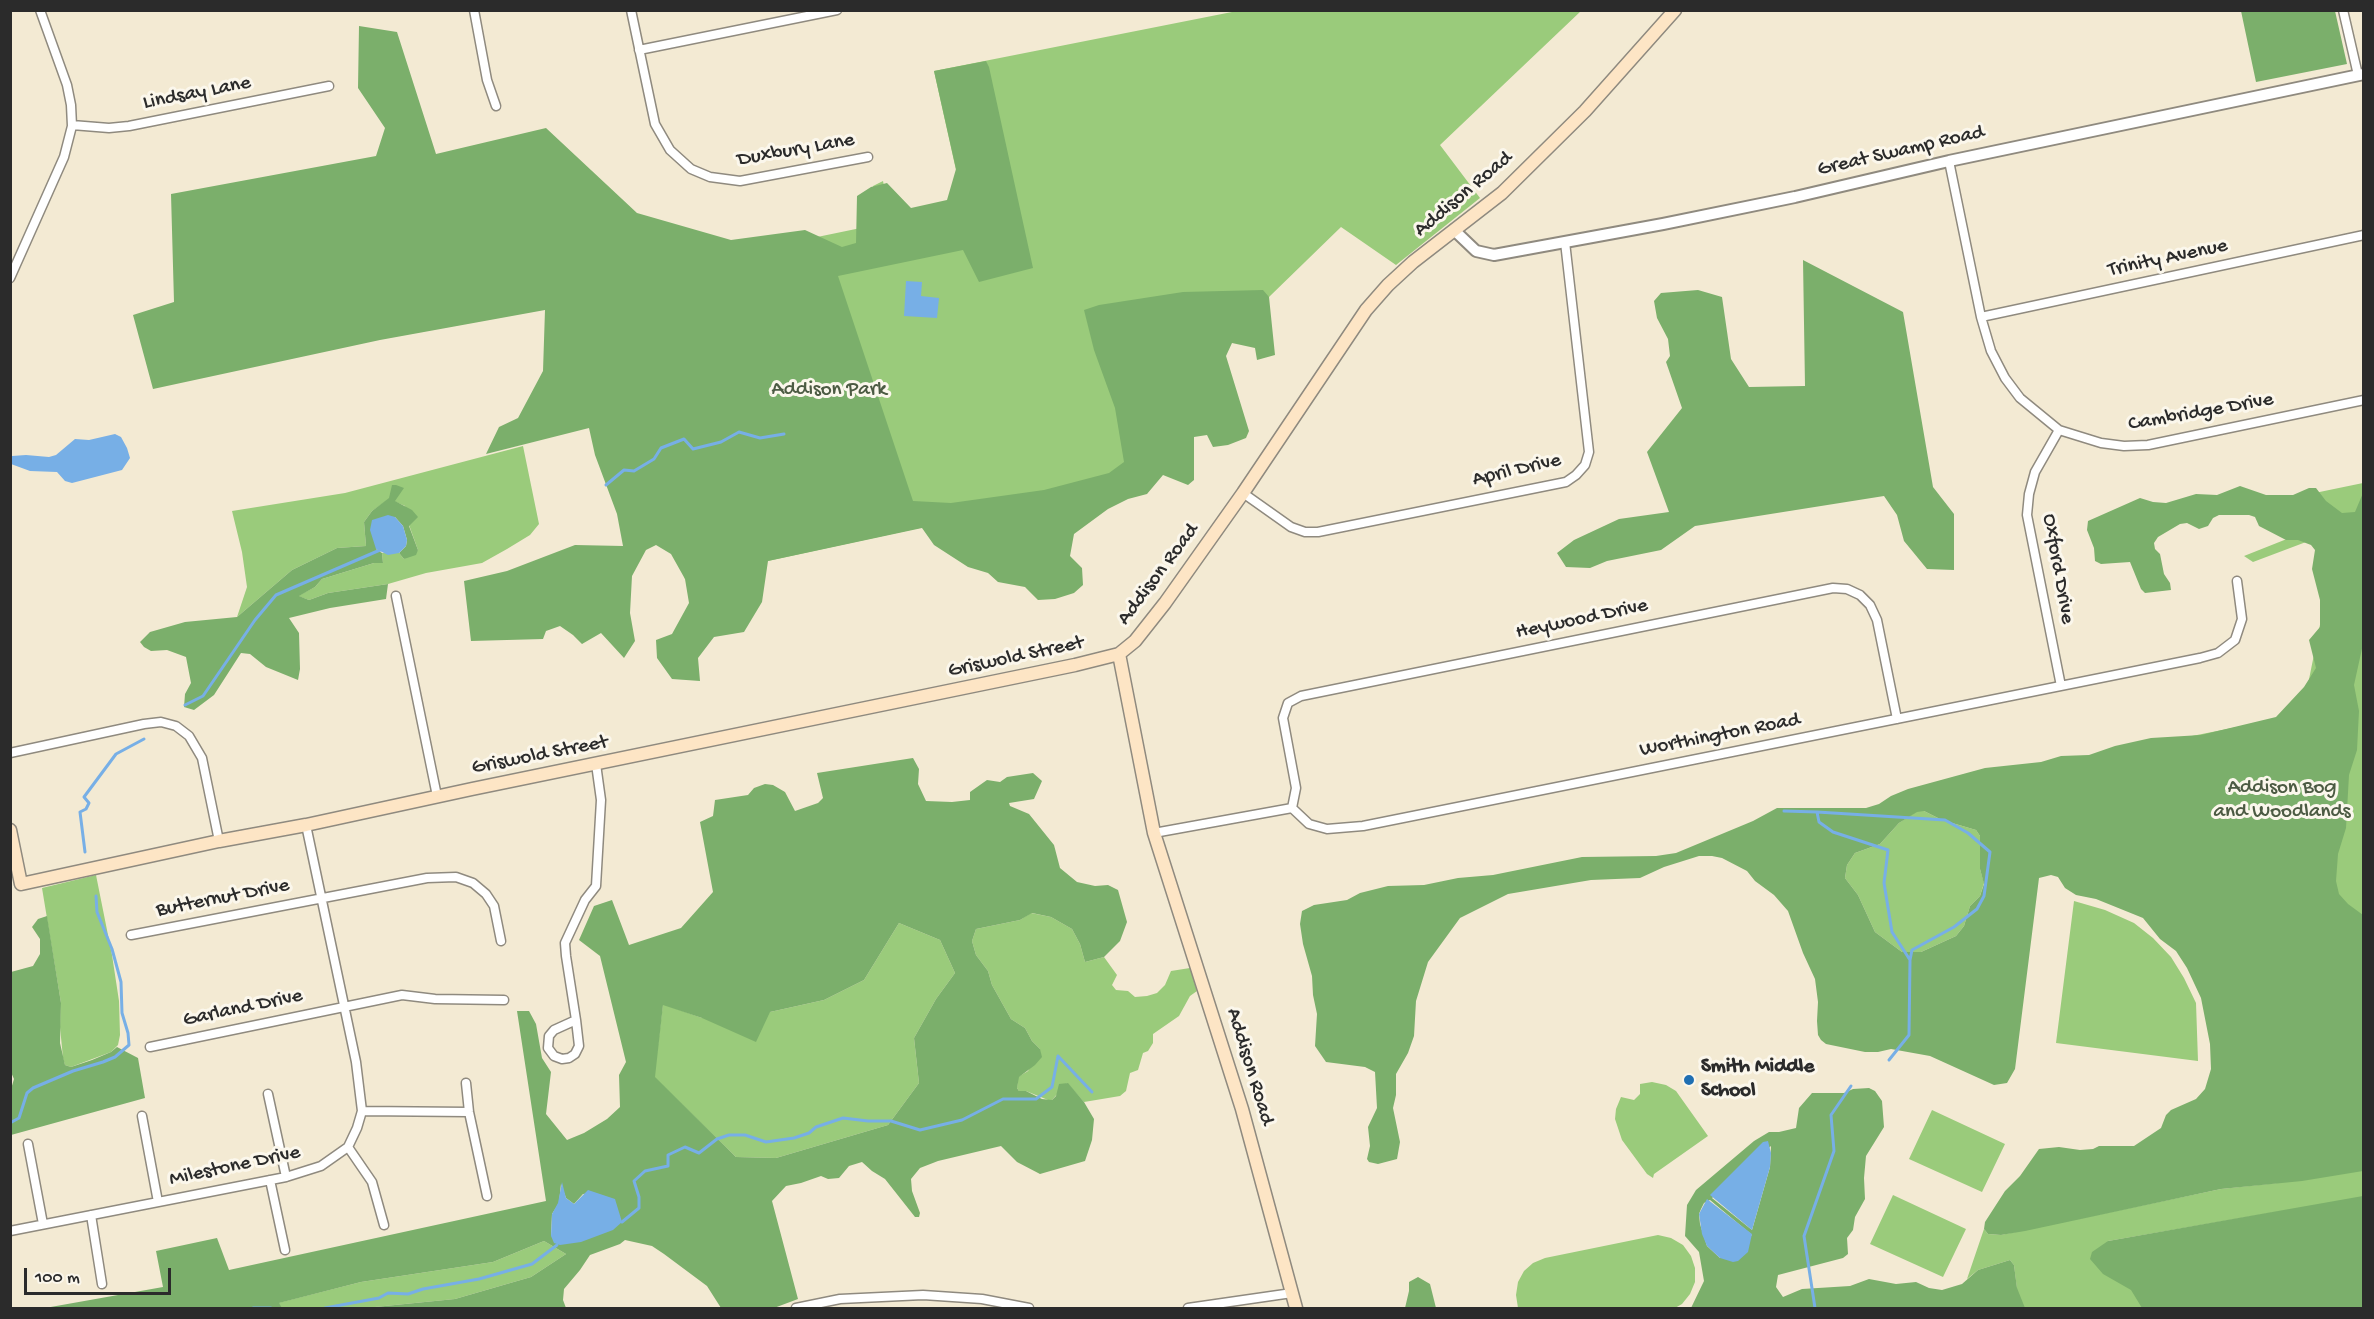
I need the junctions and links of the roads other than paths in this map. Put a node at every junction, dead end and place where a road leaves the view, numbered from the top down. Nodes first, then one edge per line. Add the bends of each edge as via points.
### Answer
1 (40, 10) edge
2 (474, 10) edge
3 (631, 10) edge
4 (837, 10) edge
5 (1675, 10) edge
6 (2343, 10) edge
7 (639, 50) junction
8 (2361, 74) edge
9 (329, 86) dead end
10 (496, 106) dead end
11 (72, 125) junction
12 (868, 157) dead end
13 (1949, 160) junction
14 (1454, 230) junction
15 (2364, 235) edge
16 (1565, 242) junction
17 (10, 278) edge
18 (1981, 317) junction
19 (2364, 400) edge
20 (2059, 430) junction
21 (1243, 493) junction
22 (2237, 581) dead end
23 (396, 596) dead end
24 (1119, 654) junction
25 (2061, 686) junction
26 (1897, 719) junction
27 (10, 753) edge
28 (596, 764) junction
29 (437, 796) junction
30 (1292, 808) junction
31 (306, 825) junction
32 (10, 830) edge
33 (1154, 833) junction
34 (219, 841) junction
35 (16, 885) edge
36 (321, 899) junction
37 (131, 935) dead end
38 (501, 941) dead end
39 (504, 1000) dead end
40 (344, 1006) junction
41 (576, 1020) junction
42 (150, 1047) dead end
43 (466, 1083) dead end
44 (268, 1094) dead end
45 (362, 1111) junction
46 (469, 1112) junction
47 (142, 1116) dead end
48 (28, 1144) dead end
49 (348, 1147) junction
50 (286, 1177) junction
51 (270, 1180) junction
52 (487, 1196) dead end
53 (158, 1202) junction
54 (91, 1215) junction
55 (43, 1224) junction
56 (384, 1225) dead end
57 (10, 1231) edge
58 (285, 1250) dead end
59 (102, 1284) dead end
60 (1292, 1293) junction
61 (796, 1308) edge
62 (1029, 1308) edge
63 (1188, 1308) edge
64 (1296, 1308) edge

1 - 11 street via 67,85
2 - 10 street
3 - 7 street, Duxbury Lane
4 - 7 street
5 - 14 main road, Addison Road via 1585,111 1502,193
6 - 8 street
7 - 12 street, Duxbury Lane via 659,134 676,157 700,173 750,181
8 - 13 street, Great Swamp Road
9 - 11 street, Lindsay Lane via 129,126
11 - 17 street via 64,156
13 - 16 street, Great Swamp Road via 1784,199
13 - 18 street, Cambridge Drive
14 - 16 street, Great Swamp Road via 1472,248 1488,254
14 - 21 main road, Addison Road via 1388,285 1366,310
15 - 18 street, Trinity Avenue
16 - 21 street, April Drive via 1589,452 1576,475 1566,482 1318,532 1291,527
18 - 20 street, Cambridge Drive via 2004,378 2020,398
19 - 20 street, Cambridge Drive via 2148,445 2101,443
20 - 25 street, Oxford Drive via 2035,472 2027,515
21 - 24 main road, Addison Road via 1146,629
22 - 25 street, Worthington Road via 2242,619 2235,640 2218,653
23 - 29 street
24 - 28 main road, Griswold Street
24 - 33 main road, Addison Road
25 - 26 street, Worthington Road
26 - 30 street, Worthington Road via 1363,826 1327,829 1309,824
26 - 30 street, Heywood Drive via 1877,620 1870,605 1848,589 1833,588 1301,696 1288,703 1283,718 1296,788
27 - 34 street via 144,724 161,722 176,726 189,736 202,758
28 - 29 main road, Griswold Street
28 - 41 street via 601,800 596,886 565,943
29 - 31 main road, Griswold Street
30 - 33 street
31 - 34 main road, Griswold Street
31 - 36 street
32 - 35 main road, Griswold Street
33 - 60 main road, Addison Road via 1235,1087
34 - 35 main road, Griswold Street
36 - 37 street, Butternut Drive
36 - 38 street, Butternut Drive via 427,878 456,877 473,883 486,894 494,906
36 - 40 street
39 - 40 street, Garland Drive via 402,995
40 - 42 street, Garland Drive
40 - 45 street
41 - 41 street via 549,1036 548,1048 554,1056 566,1059 578,1050
43 - 46 street
44 - 50 street
45 - 46 street
45 - 49 street
46 - 52 street
47 - 53 street
48 - 55 street
49 - 50 street, Milestone Drive via 321,1166
49 - 56 street via 372,1182
50 - 51 street, Milestone Drive
51 - 53 street, Milestone Drive
51 - 58 street
53 - 54 street, Milestone Drive
54 - 55 street, Milestone Drive
54 - 59 street
55 - 57 street, Milestone Drive
60 - 63 street
60 - 64 main road, Addison Road
61 - 62 street via 840,1299 923,1295 982,1299

